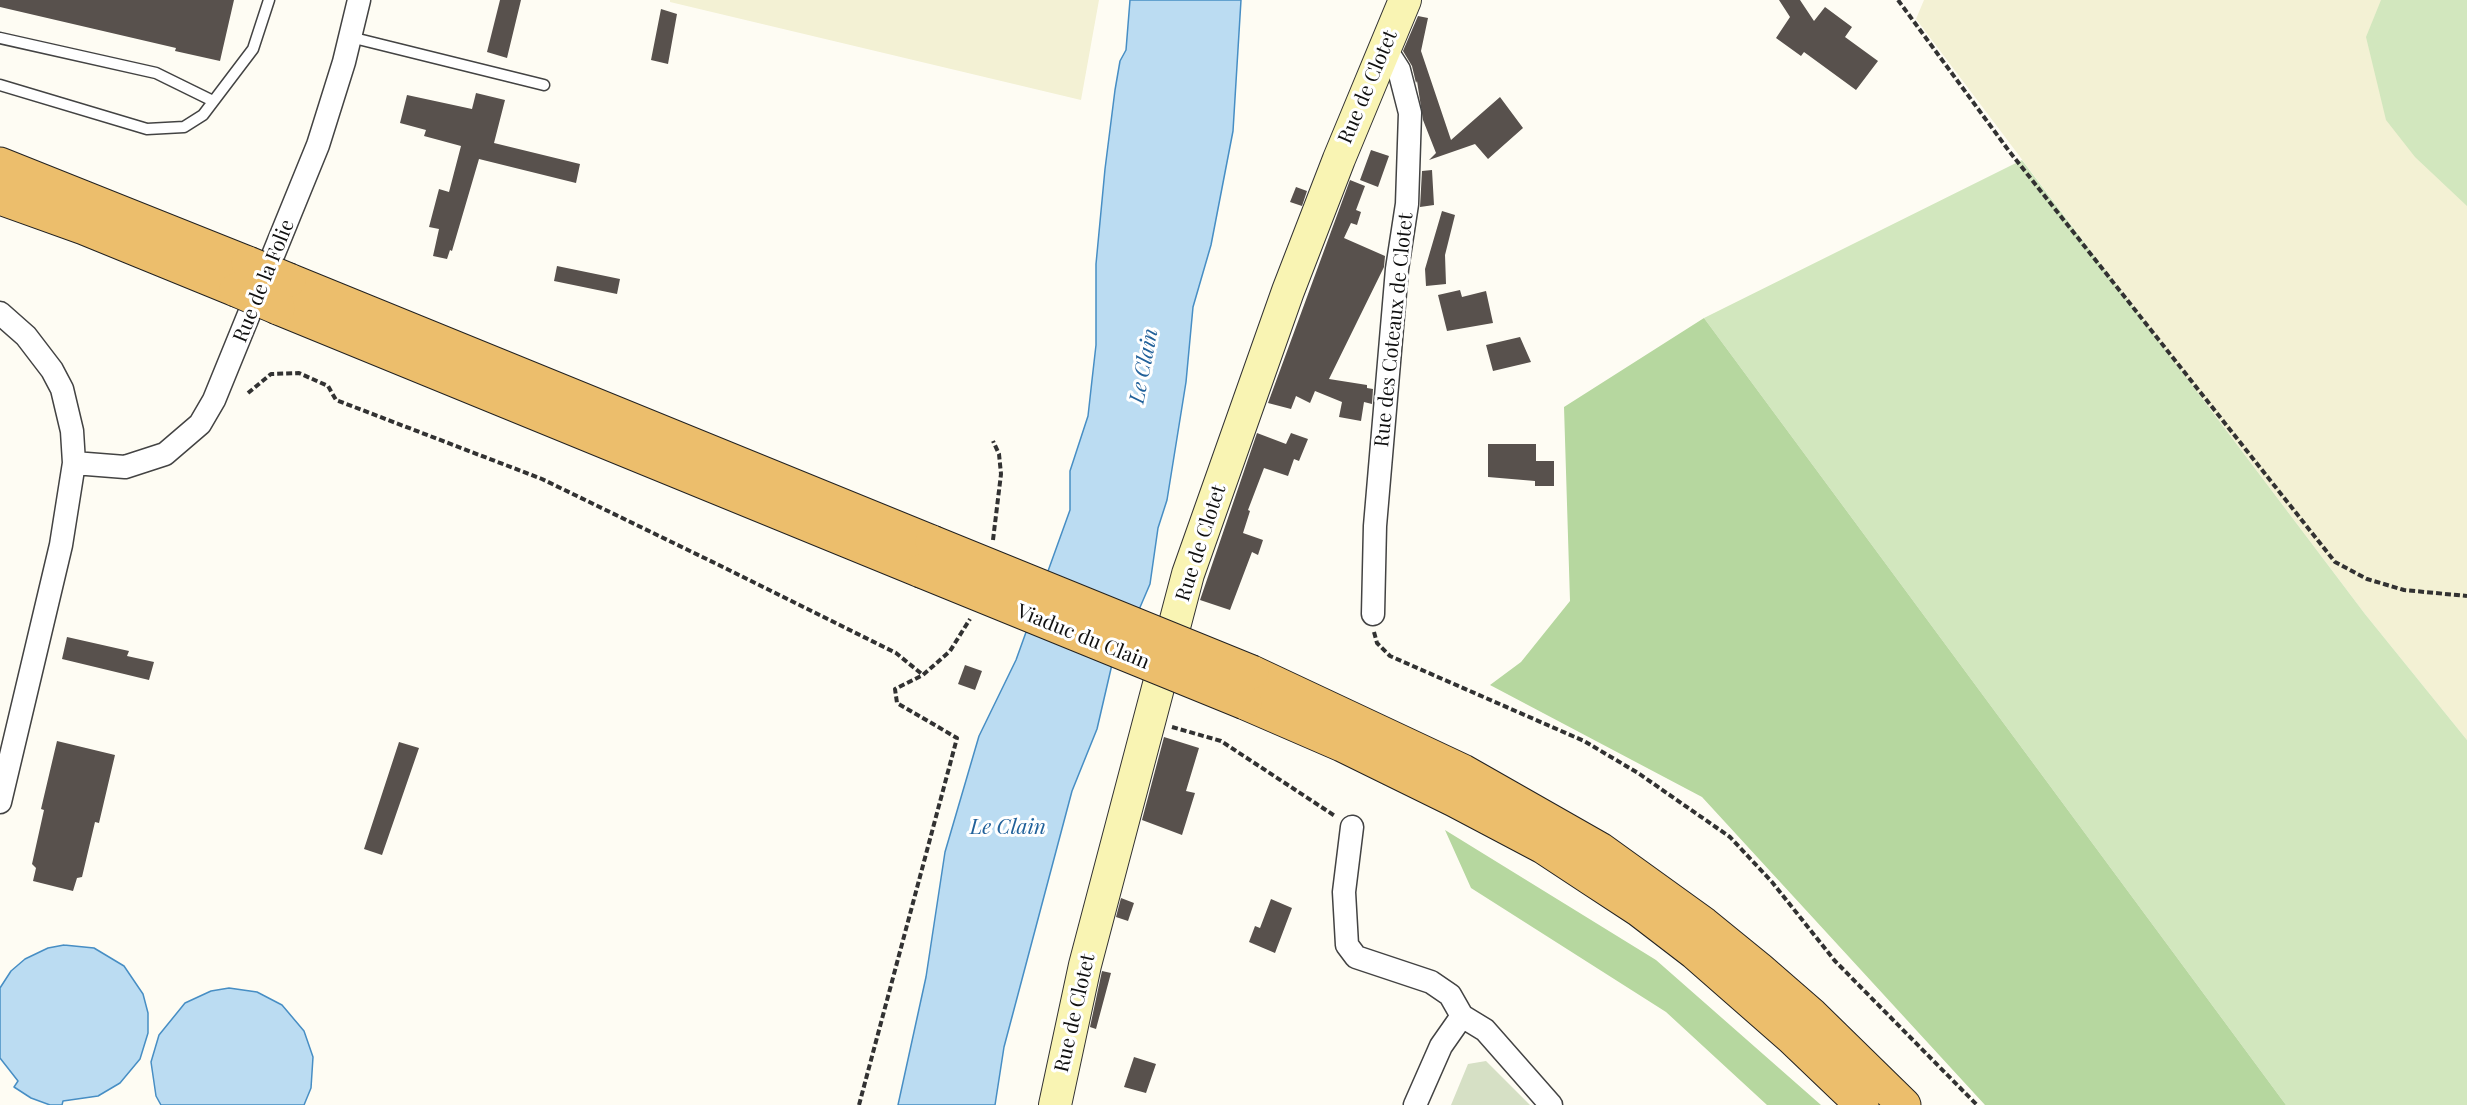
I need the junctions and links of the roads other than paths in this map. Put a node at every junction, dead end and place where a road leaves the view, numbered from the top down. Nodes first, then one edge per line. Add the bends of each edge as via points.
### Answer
1 (269, 0) edge
2 (359, 0) edge
3 (1405, 0) edge
4 (350, 37) junction
5 (0, 38) edge
6 (1383, 54) junction
7 (0, 85) edge
8 (544, 86) dead end
9 (213, 101) junction
10 (0, 164) edge
11 (0, 198) edge
12 (242, 277) junction
13 (0, 313) edge
14 (74, 463) junction
15 (1373, 614) road end
16 (1248, 688) junction
17 (0, 801) edge
18 (1352, 827) road end
19 (1462, 1016) junction
20 (1055, 1105) edge
21 (1415, 1105) edge
22 (1551, 1105) edge
23 (1862, 1105) edge
24 (1904, 1105) edge

1 - 9 lane via 253,49
2 - 4 street, Rue de la Folie
3 - 6 main road, Rue de Clotet
4 - 8 lane
4 - 14 street, Rue de la Folie via 318,145 224,381 200,424 165,454 146,462 125,467
5 - 9 lane via 156,73
6 - 15 street, Rue des Coteaux de Clotet via 1399,70 1410,113 1407,204 1397,269 1375,526
6 - 20 main road, Rue de Clotet via 1288,291 1188,574 1085,964
7 - 9 lane via 147,129 184,127 203,115
10 - 12 highway
11 - 12 highway
12 - 16 highway, Viaduc du Clain, bridge
13 - 14 street via 33,344 62,389 72,431
14 - 17 street via 61,545
16 - 23 highway via 1342,745 1543,848 1639,910 1695,953
16 - 24 highway via 1463,771 1600,849 1758,968
18 - 19 street via 1344,892 1347,945 1356,957 1431,982 1450,995
19 - 21 street via 1441,1046
19 - 22 street via 1485,1030

